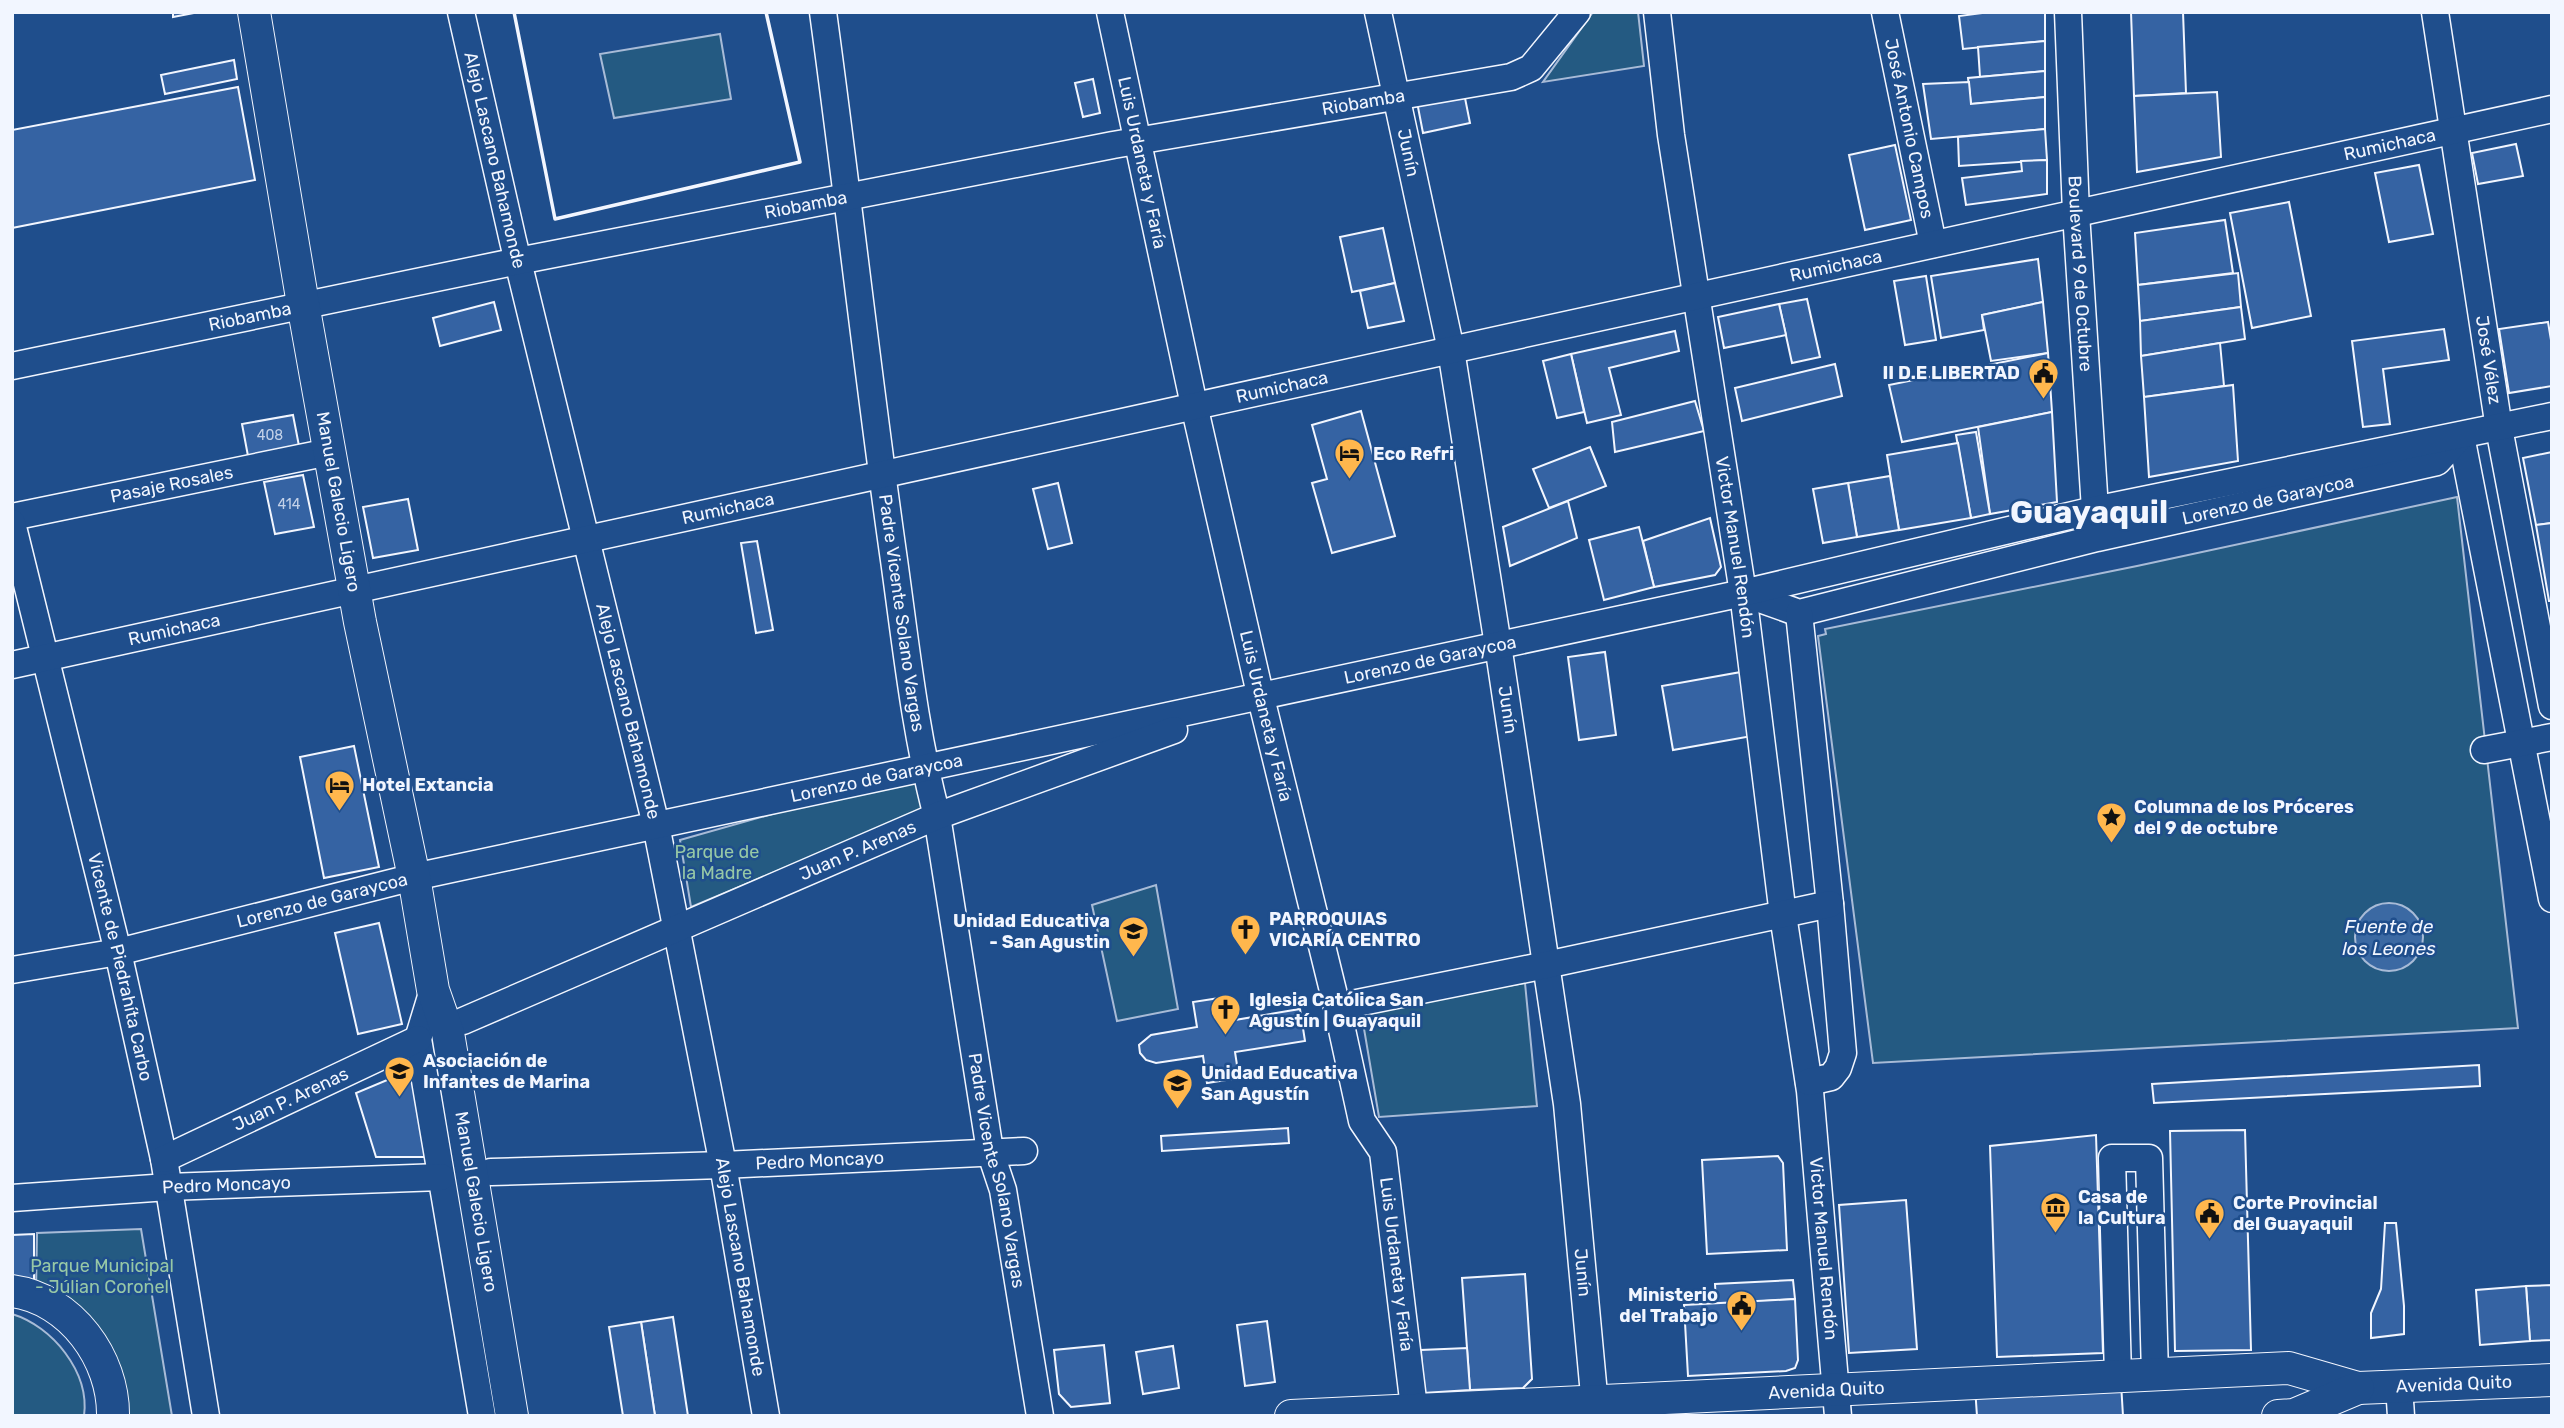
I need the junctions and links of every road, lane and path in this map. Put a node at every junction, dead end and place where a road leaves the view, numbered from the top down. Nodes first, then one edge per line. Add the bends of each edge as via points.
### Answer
1 (254, 12) edge
2 (461, 12) edge
3 (822, 12) edge
4 (1110, 12) edge
5 (1378, 12) edge
6 (1577, 12) edge
7 (1657, 12) edge
8 (1885, 12) edge
9 (2067, 12) edge
10 (2435, 12) edge
11 (1395, 97) junction
12 (2552, 109) edge
13 (2453, 129) junction
14 (1137, 141) junction
15 (848, 198) junction
16 (2076, 213) junction
17 (1933, 244) junction
18 (518, 261) junction
19 (1695, 296) junction
20 (303, 304) junction
21 (1451, 350) junction
22 (12, 366) edge
23 (1194, 405) junction
24 (2552, 416) edge
25 (2499, 428) junction
26 (2460, 436) junction
27 (329, 452) junction
28 (882, 473) junction
29 (2094, 510) junction
30 (12, 517) edge
31 (12, 523) edge
32 (2097, 538) junction
33 (584, 539) junction
34 (354, 589) junction
35 (1743, 593) junction
36 (1799, 613) junction
37 (1498, 645) junction
38 (44, 657) junction
39 (12, 664) edge
40 (1261, 698) junction
41 (2552, 706) edge
42 (2552, 737) edge
43 (2521, 742) junction
44 (2484, 750) dead end
45 (924, 767) junction
46 (937, 816) junction
47 (656, 825) junction
48 (414, 877) junction
49 (2552, 899) edge
50 (1830, 904) junction
51 (1783, 915) junction
52 (677, 929) junction
53 (118, 952) junction
54 (1546, 965) junction
55 (12, 970) edge
56 (433, 990) junction
57 (1337, 1007) junction
58 (463, 1021) dead end
59 (418, 1039) junction
60 (1809, 1082) junction
61 (990, 1151) junction
62 (1024, 1151) dead end
63 (164, 1159) junction
64 (723, 1165) junction
65 (491, 1172) dead end
66 (441, 1177) junction
67 (168, 1187) junction
68 (12, 1198) edge
69 (12, 1291) edge
70 (2155, 1374) junction
71 (2118, 1376) junction
72 (2552, 1380) edge
73 (2358, 1388) junction
74 (2400, 1401) edge
75 (1837, 1402) edge
76 (1596, 1408) edge
77 (1415, 1413) edge
78 (113, 1416) edge
79 (206, 1416) edge
80 (482, 1416) edge
81 (512, 1416) edge
82 (766, 1416) edge
83 (1040, 1416) edge
84 (1291, 1416) edge
85 (2278, 1416) edge

1 - 20 main road, Manuel Galecio Ligero
2 - 18 street, Alejo Lascano Bahamonde
3 - 15 street, Padre Vicente Solano Vargas
4 - 14 street, Luis Urdaneta y Faría
5 - 11 street, Junín
6 - 11 street, Riobamba via 1531,68 1511,77
7 - 19 street, Victor Manuel Rendón
8 - 17 street, José Antonio Campos
9 - 16 street, Boulevard 9 de Octubre
10 - 13 street, José Vélez
11 - 14 street, Riobamba
11 - 21 street, Junín
12 - 13 street, Rumichaca
13 - 16 street, Rumichaca
13 - 25 street, José Vélez
14 - 15 street, Riobamba
14 - 23 street, Luis Urdaneta y Faría
15 - 18 street, Riobamba
15 - 28 street, Padre Vicente Solano Vargas
16 - 17 street, Rumichaca
16 - 29 street, Boulevard 9 de Octubre
17 - 19 street, Rumichaca
18 - 20 street, Riobamba
18 - 33 street, Alejo Lascano Bahamonde
19 - 21 street, Rumichaca
19 - 35 street, Victor Manuel Rendón
20 - 22 street, Riobamba
20 - 27 main road, Manuel Galecio Ligero
21 - 23 street, Rumichaca
21 - 37 street, Junín
23 - 28 street, Rumichaca
23 - 40 street, Luis Urdaneta y Faría
24 - 25 street, Lorenzo de Garaycoa
25 - 26 street, Lorenzo de Garaycoa
25 - 41 street, José Vélez
26 - 29 street, Lorenzo de Garaycoa
26 - 32 street, Lorenzo de Garaycoa via 2437,462
26 - 43 street
27 - 30 street, Pasaje Rosales
27 - 34 main road, Manuel Galecio Ligero
28 - 33 street, Rumichaca
28 - 45 street, Padre Vicente Solano Vargas
29 - 32 street, Boulevard 9 de Octubre
29 - 35 street, Lorenzo de Garaycoa
31 - 38 street, Vicente de Piedrahíta Carbo
32 - 36 street, Lorenzo de Garaycoa
33 - 34 street, Rumichaca
33 - 47 street, Alejo Lascano Bahamonde
34 - 38 street, Rumichaca
34 - 48 main road, Manuel Galecio Ligero
35 - 36 street
35 - 37 street, Lorenzo de Garaycoa
35 - 51 street, Victor Manuel Rendón
36 - 50 street
37 - 40 street, Lorenzo de Garaycoa
37 - 54 street, Junín
38 - 39 street, Rumichaca
38 - 53 street, Vicente de Piedrahíta Carbo
40 - 45 street, Lorenzo de Garaycoa
40 - 46 street, Juan P. Arenas
40 - 57 street, Luis Urdaneta y Faría
42 - 43 street
43 - 44 street
43 - 49 street
45 - 46 street, Padre Vicente Solano Vargas
45 - 47 street, Lorenzo de Garaycoa
46 - 52 street, Juan P. Arenas
46 - 61 street, Padre Vicente Solano Vargas
47 - 48 street, Lorenzo de Garaycoa
47 - 52 street, Alejo Lascano Bahamonde
48 - 53 street, Lorenzo de Garaycoa
48 - 56 main road, Manuel Galecio Ligero
50 - 51 street
50 - 60 street via 1843,1053 1831,1077
51 - 54 street
51 - 60 street, Victor Manuel Rendón
52 - 58 street, Juan P. Arenas
52 - 64 street, Alejo Lascano Bahamonde
53 - 55 street, Lorenzo de Garaycoa
53 - 63 street, Vicente de Piedrahíta Carbo
54 - 57 street
54 - 76 street, Junín via 1571,1138
56 - 59 street, Manuel Galecio Ligero
56 - 81 main road, Manuel Galecio Ligero via 448,1033
57 - 77 street, Luis Urdaneta y Faría via 1362,1121 1383,1152
59 - 63 street, Juan P. Arenas
59 - 66 street, Manuel Galecio Ligero
60 - 75 street, Victor Manuel Rendón
61 - 62 street, Pedro Moncayo
61 - 64 street, Pedro Moncayo
61 - 83 street, Padre Vicente Solano Vargas via 1003,1190
63 - 67 street, Vicente de Piedrahíta Carbo
64 - 65 street, Pedro Moncayo
64 - 82 street, Alejo Lascano Bahamonde
66 - 67 street, Pedro Moncayo
66 - 80 street, Manuel Galecio Ligero
67 - 68 street, Pedro Moncayo
67 - 79 street, Vicente de Piedrahíta Carbo
69 - 78 main road via 55,1308 88,1338 108,1376
70 - 71 main road, Avenida Quito
70 - 71 street via 2149,1158 2112,1158
70 - 73 main road, Avenida Quito via 2289,1368
71 - 75 main road, Avenida Quito
72 - 74 main road, Avenida Quito
73 - 74 main road, Avenida Quito
73 - 85 main road, Avenida Quito via 2294,1415
75 - 76 main road, Avenida Quito
76 - 77 main road, Avenida Quito
77 - 84 main road, Avenida Quito

